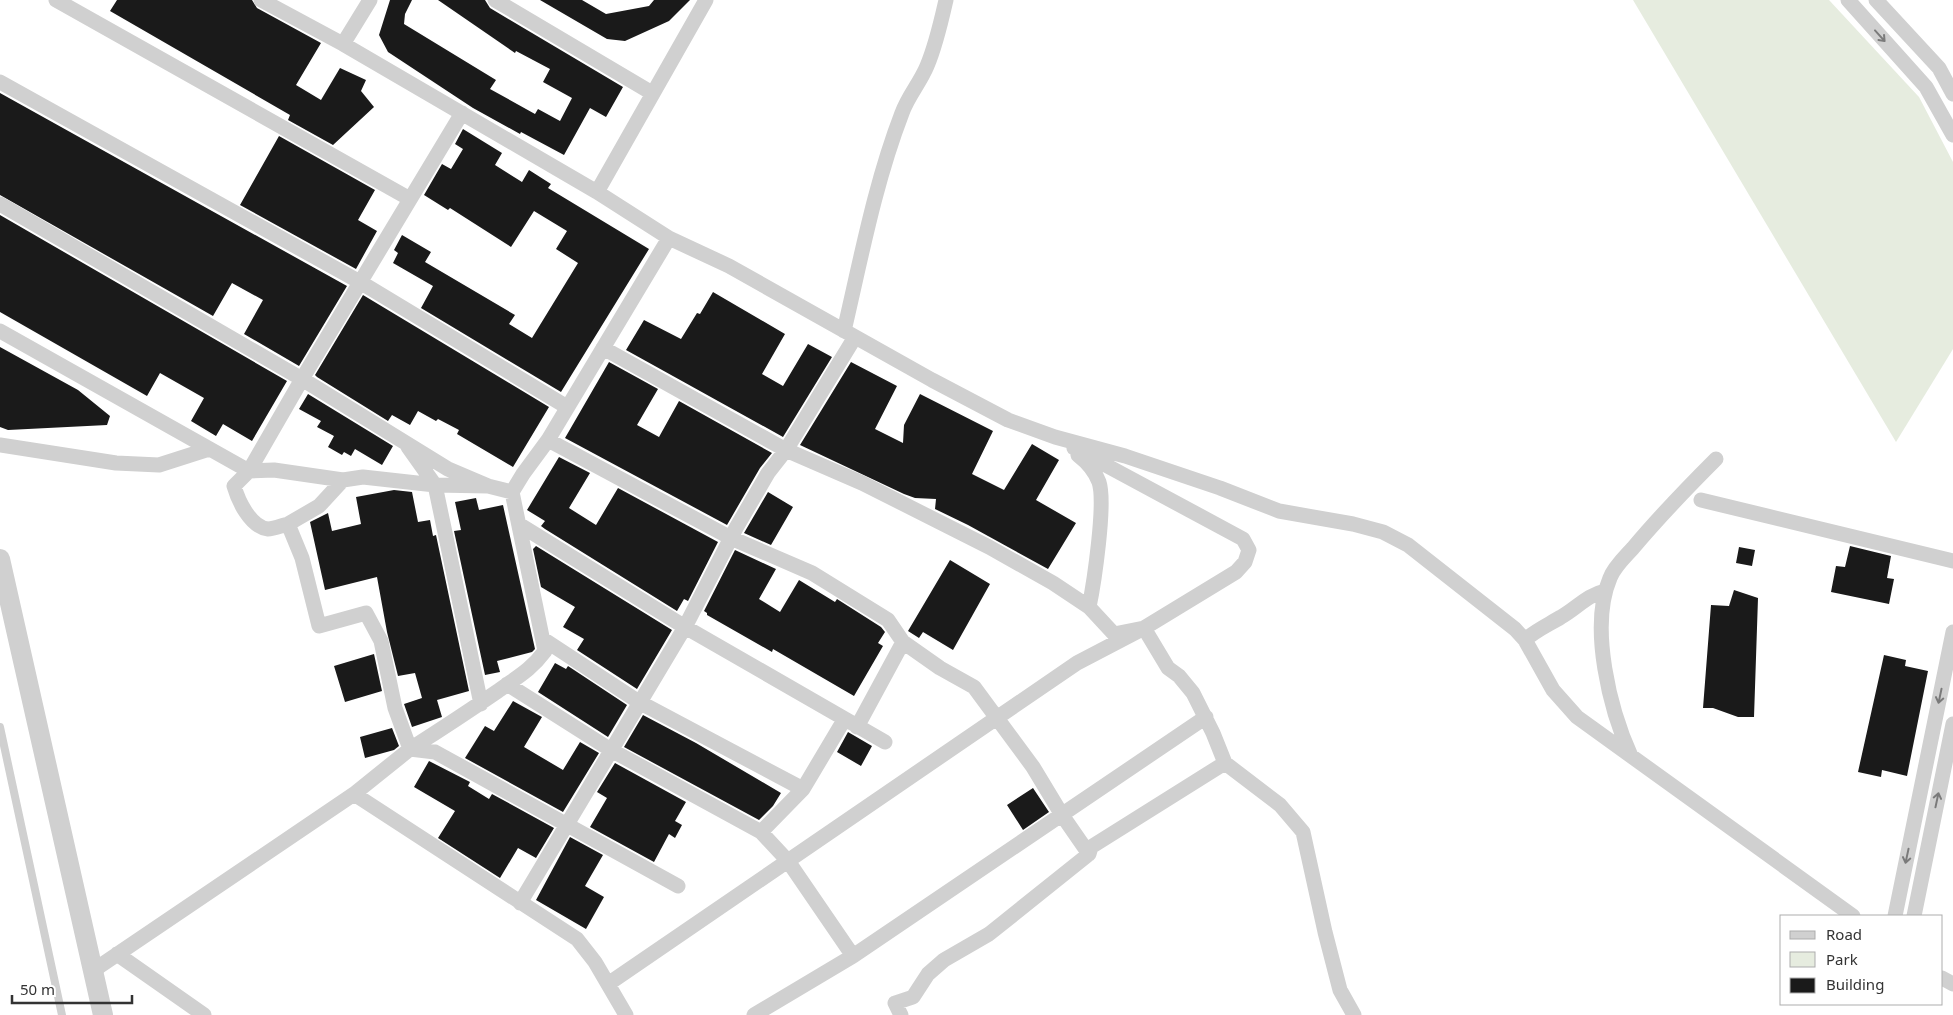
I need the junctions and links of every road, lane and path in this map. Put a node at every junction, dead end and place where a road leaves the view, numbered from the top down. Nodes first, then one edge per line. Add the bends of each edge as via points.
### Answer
1 (56, 0) edge
2 (261, 0) edge
3 (370, 0) edge
4 (495, 0) edge
5 (706, 0) edge
6 (946, 0) edge
7 (1848, 0) edge
8 (1876, 0) edge
9 (342, 44) junction
10 (0, 82) edge
11 (652, 93) junction
12 (1953, 94) edge
13 (462, 113) junction
14 (1953, 135) edge
15 (597, 192) junction
16 (410, 199) junction
17 (0, 204) edge
18 (669, 238) junction
19 (360, 282) junction
20 (0, 331) edge
21 (850, 334) junction
22 (603, 348) junction
23 (302, 379) junction
24 (567, 407) junction
25 (1055, 437) junction
26 (548, 440) junction
27 (405, 441) junction
28 (0, 445) edge
29 (209, 449) junction
30 (786, 450) junction
31 (1716, 459) dead end
32 (249, 472) junction
33 (343, 480) junction
34 (435, 485) junction
35 (488, 486) junction
36 (512, 492) junction
37 (1701, 500) dead end
38 (288, 524) junction
39 (520, 525) junction
40 (731, 538) junction
41 (0, 559) edge
42 (1953, 561) edge
43 (1605, 592) junction
44 (1089, 606) junction
45 (685, 627) junction
46 (1144, 628) junction
47 (1953, 632) edge
48 (543, 639) junction
49 (1525, 640) junction
50 (903, 642) junction
51 (506, 684) junction
52 (639, 702) junction
53 (481, 704) junction
54 (1206, 717) junction
55 (998, 718) junction
56 (844, 720) junction
57 (1953, 724) edge
58 (0, 727) edge
59 (857, 727) junction
60 (885, 742) dead end
61 (410, 749) junction
62 (611, 750) junction
63 (1632, 759) junction
64 (1225, 763) junction
65 (803, 789) junction
66 (354, 794) junction
67 (1062, 815) junction
68 (566, 824) junction
69 (761, 832) junction
70 (1089, 854) junction
71 (788, 861) junction
72 (678, 886) dead end
73 (520, 902) junction
74 (1852, 915) edge
75 (1894, 915) edge
76 (1914, 915) edge
77 (117, 954) junction
78 (853, 956) junction
79 (94, 970) junction
80 (608, 984) junction
81 (62, 1015) edge
82 (103, 1015) edge
83 (204, 1015) edge
84 (626, 1015) edge
85 (754, 1015) edge
86 (901, 1015) edge
87 (1354, 1015) edge

1 - 16 street
2 - 9 street
3 - 9 street
4 - 11 street
5 - 11 street
6 - 21 street via 927,67 902,113 874,202
7 -> 14 street via 1926,87
8 - 12 street via 1939,68
9 - 13 street
10 - 19 street
11 - 15 street
13 - 15 street
13 - 16 street
15 - 18 street
16 - 19 street
17 - 23 street
18 - 21 street via 729,266
18 - 22 street
19 - 23 street
19 - 24 street
20 - 29 street
21 - 25 street via 1008,420
21 - 30 street
22 - 24 street
22 - 30 street
23 - 27 street
23 - 32 street
24 - 26 street
25 - 44 street via 1084,459 1100,483 1095,573
25 - 46 street via 1243,539 1249,550 1245,562 1236,572
25 - 49 street via 1125,456 1279,511 1383,532 1408,545 1444,571
26 - 36 street
26 - 40 street
27 - 34 street
27 - 35 street via 448,469
28 - 29 street via 116,463 159,465
29 - 32 street
30 - 40 street via 768,473
30 - 44 street via 862,483 990,547
31 - 43 street via 1642,537 1610,576
32 - 33 street via 274,470
32 - 38 street via 234,486 237,497 254,522 268,529
33 - 34 street via 363,477
33 - 38 street via 318,506
34 - 35 street
34 - 53 street
35 - 36 street
36 - 39 street
37 - 42 street
38 - 61 street via 302,558 318,626 366,613 381,641 395,708
39 - 45 street
39 - 48 street
40 - 45 street
40 - 50 street via 812,573 888,620
41 - 79 street
43 - 49 street via 1587,597
43 - 63 street via 1601,631 1609,695
44 - 46 street via 1114,634
45 - 52 street
45 - 56 street
46 - 54 street via 1168,668 1193,693
46 - 55 street via 1077,663
47 -> 75 street
48 - 51 street via 545,651 536,664 519,679
48 - 52 street
49 - 63 street via 1553,690 1577,717
50 - 55 street via 974,687
50 - 59 street
51 - 53 street
51 - 62 street
52 - 62 street
52 - 65 street
53 - 61 street
54 - 64 street
54 - 67 street
55 - 67 street
55 - 71 street
56 - 59 street
56 - 65 street
76 -> 57 street
58 - 81 lane
59 - 60 street
61 - 66 street
61 - 68 street via 436,752
62 - 68 street
62 - 69 street
63 - 74 street
64 - 70 street via 1091,847
64 - 87 street via 1280,805 1303,832 1340,990
65 - 69 street
66 - 73 street
66 - 77 street
67 - 70 street
67 - 78 street
68 - 72 street
68 - 73 street
69 - 71 street
70 - 86 street via 989,934 933,969 913,996 895,1003
71 - 78 street
71 - 80 street
73 - 80 street via 577,939
77 - 79 street
77 - 83 street
78 - 85 street
79 - 82 street
80 - 84 street

